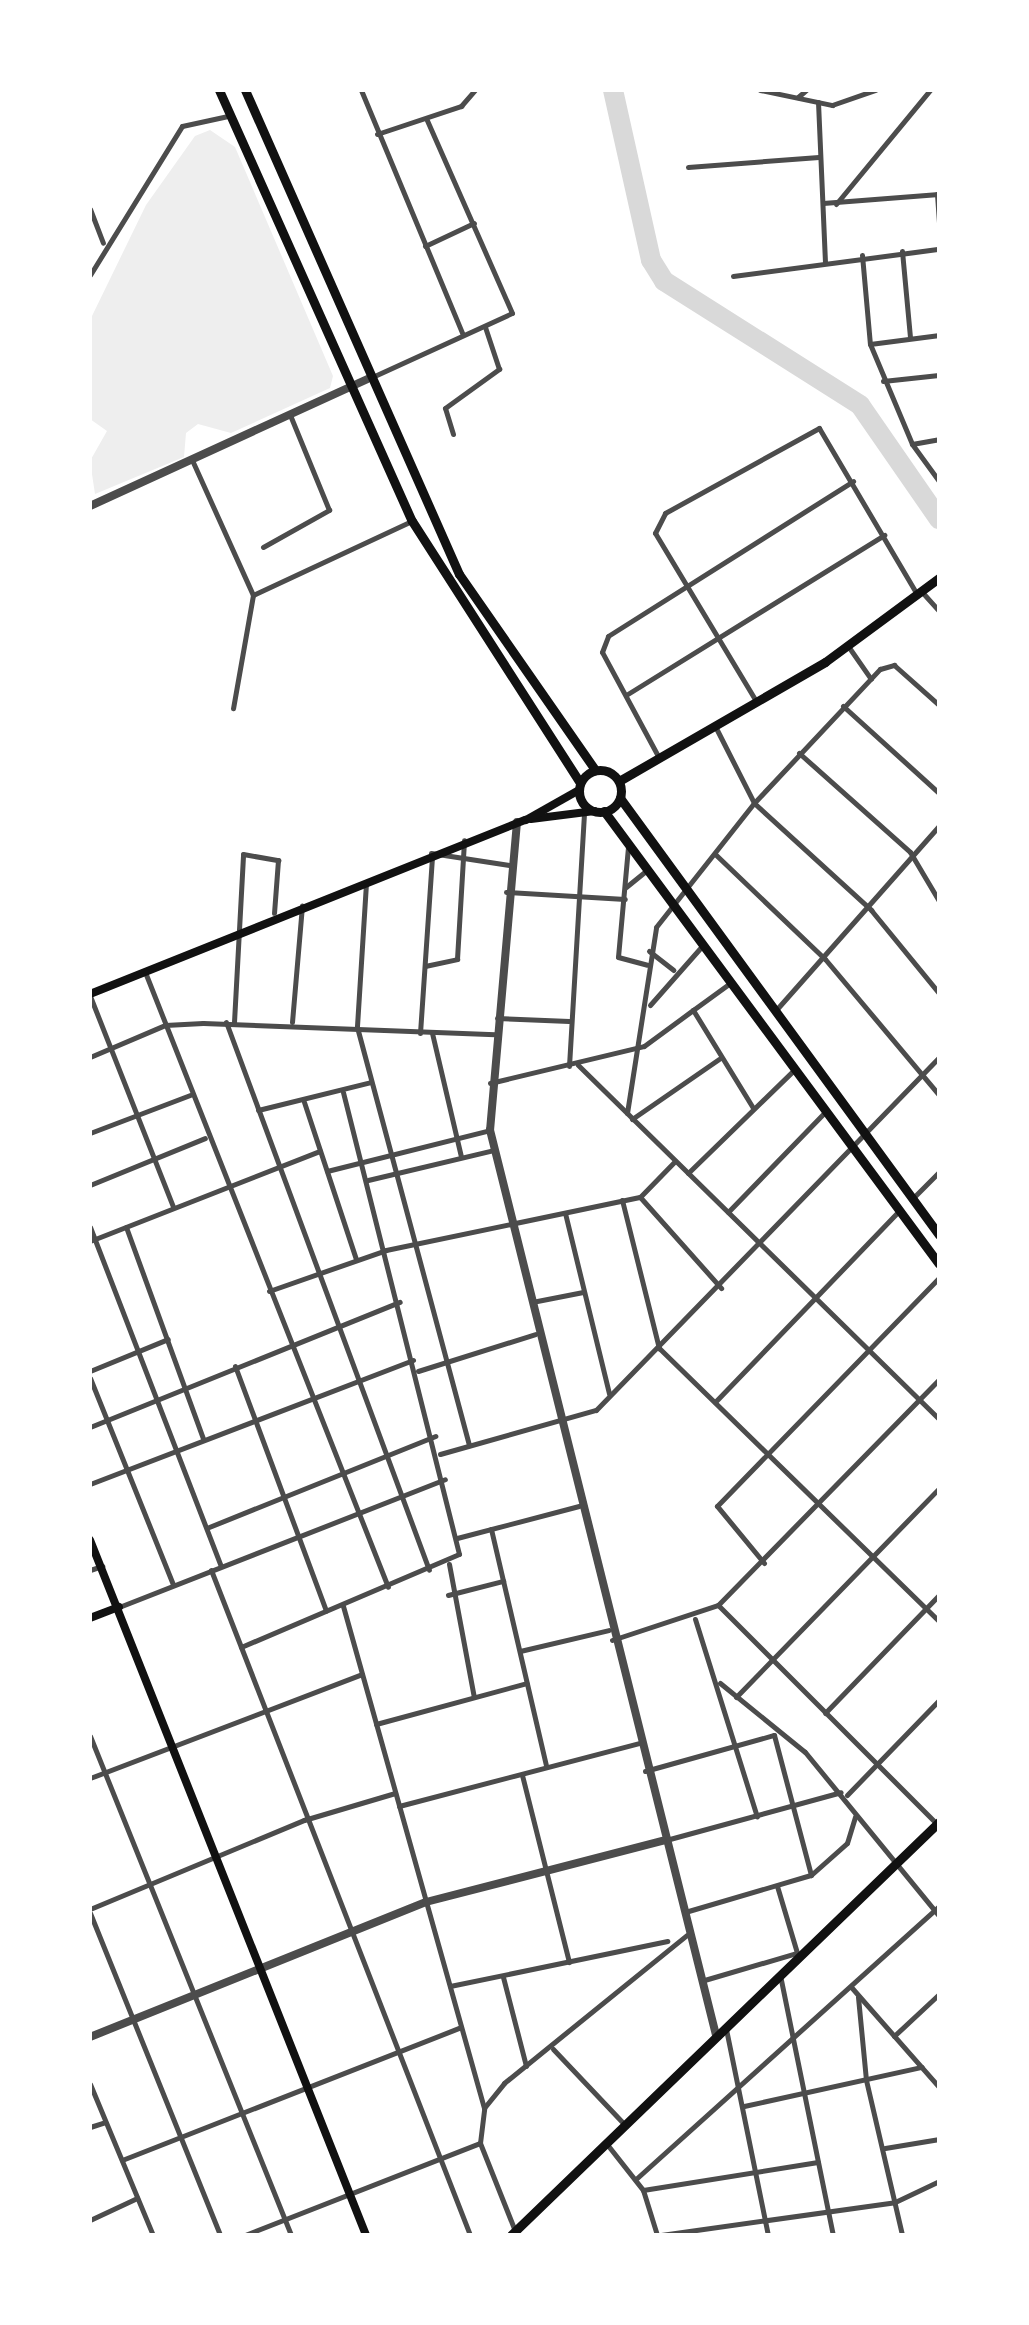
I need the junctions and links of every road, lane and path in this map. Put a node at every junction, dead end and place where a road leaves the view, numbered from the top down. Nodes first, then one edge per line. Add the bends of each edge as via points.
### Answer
1 (219, 90) edge
2 (244, 90) edge
3 (361, 90) edge
4 (475, 90) edge
5 (760, 90) edge
6 (806, 90) edge
7 (875, 90) edge
8 (928, 91) edge
9 (798, 97) junction
10 (818, 102) junction
11 (228, 116) junction
12 (427, 120) junction
13 (377, 134) junction
14 (820, 157) junction
15 (688, 168) dead end
16 (938, 194) edge
17 (822, 204) junction
18 (836, 204) junction
19 (90, 209) edge
20 (474, 223) junction
21 (939, 223) edge
22 (103, 243) junction
23 (425, 246) junction
24 (939, 248) edge
25 (902, 252) junction
26 (862, 255) junction
27 (825, 264) junction
28 (90, 275) edge
29 (734, 276) dead end
30 (339, 316) junction
31 (318, 322) junction
32 (486, 327) junction
33 (463, 335) junction
34 (939, 335) edge
35 (910, 338) junction
36 (870, 344) junction
37 (939, 375) edge
38 (367, 379) junction
39 (883, 381) junction
40 (350, 388) junction
41 (290, 416) junction
42 (453, 434) dead end
43 (939, 440) edge
44 (912, 444) junction
45 (192, 460) junction
46 (853, 481) junction
47 (939, 481) edge
48 (90, 506) edge
49 (412, 521) junction
50 (884, 535) junction
51 (263, 546) dead end
52 (939, 578) edge
53 (684, 582) junction
54 (922, 592) junction
55 (253, 595) junction
56 (939, 611) edge
57 (718, 636) junction
58 (848, 646) junction
59 (871, 679) junction
60 (626, 695) junction
61 (758, 704) junction
62 (939, 704) edge
63 (844, 706) junction
64 (233, 708) dead end
65 (716, 728) junction
66 (800, 753) junction
67 (658, 756) junction
68 (595, 770) junction
69 (619, 781) junction
70 (579, 787) junction
71 (939, 792) edge
72 (620, 798) junction
73 (754, 803) junction
74 (594, 812) junction
75 (522, 821) junction
76 (939, 826) edge
77 (464, 840) junction
78 (628, 840) junction
79 (910, 852) junction
80 (715, 854) junction
81 (431, 856) junction
82 (464, 862) junction
83 (508, 865) junction
84 (648, 869) junction
85 (366, 880) junction
86 (626, 887) junction
87 (506, 892) junction
88 (686, 892) junction
89 (579, 895) junction
90 (625, 899) junction
91 (939, 899) edge
92 (302, 905) junction
93 (676, 906) junction
94 (870, 910) junction
95 (274, 914) junction
96 (235, 930) junction
97 (704, 944) junction
98 (649, 951) junction
99 (825, 960) junction
100 (647, 965) junction
101 (425, 966) junction
102 (144, 970) junction
103 (673, 970) junction
104 (732, 982) junction
105 (939, 993) edge
106 (90, 995) edge
107 (650, 1004) junction
108 (692, 1010) junction
109 (774, 1012) junction
110 (496, 1018) junction
111 (569, 1021) junction
112 (230, 1022) junction
113 (292, 1022) junction
114 (165, 1025) junction
115 (358, 1027) junction
116 (420, 1033) junction
117 (432, 1034) junction
118 (495, 1034) junction
119 (644, 1046) junction
120 (108, 1050) junction
121 (90, 1057) edge
122 (939, 1058) edge
123 (720, 1060) junction
124 (578, 1065) junction
125 (568, 1066) junction
126 (797, 1068) junction
127 (922, 1076) junction
128 (372, 1082) junction
129 (490, 1082) junction
130 (342, 1092) junction
131 (190, 1095) junction
132 (939, 1095) edge
133 (304, 1102) junction
134 (753, 1108) junction
135 (258, 1110) junction
136 (827, 1110) junction
137 (135, 1114) junction
138 (630, 1116) junction
139 (490, 1130) junction
140 (90, 1133) edge
141 (865, 1137) junction
142 (205, 1138) junction
143 (457, 1138) junction
144 (494, 1150) junction
145 (320, 1151) junction
146 (855, 1151) junction
147 (393, 1153) junction
148 (461, 1158) junction
149 (154, 1159) junction
150 (362, 1160) junction
151 (676, 1161) junction
152 (280, 1164) junction
153 (327, 1171) junction
154 (939, 1172) edge
155 (400, 1173) junction
156 (688, 1173) junction
157 (368, 1180) junction
158 (90, 1185) edge
159 (226, 1186) junction
160 (640, 1197) junction
161 (622, 1200) junction
162 (911, 1200) junction
163 (172, 1207) junction
164 (900, 1210) junction
165 (565, 1212) junction
166 (728, 1212) junction
167 (512, 1226) junction
168 (90, 1228) edge
169 (126, 1228) junction
170 (939, 1235) edge
171 (93, 1240) edge
172 (422, 1243) junction
173 (764, 1248) junction
174 (386, 1250) junction
175 (356, 1258) junction
176 (939, 1264) edge
177 (321, 1270) junction
178 (939, 1278) edge
179 (722, 1288) junction
180 (269, 1290) junction
181 (583, 1292) junction
182 (816, 1298) junction
183 (400, 1302) junction
184 (530, 1302) junction
185 (341, 1325) junction
186 (536, 1334) junction
187 (168, 1339) junction
188 (289, 1344) junction
189 (660, 1348) junction
190 (867, 1349) junction
191 (138, 1352) junction
192 (413, 1360) junction
193 (451, 1362) junction
194 (235, 1366) junction
195 (418, 1371) junction
196 (90, 1374) edge
197 (360, 1374) junction
198 (939, 1379) edge
199 (187, 1385) junction
200 (311, 1394) junction
201 (610, 1394) junction
202 (156, 1399) junction
203 (919, 1400) junction
204 (714, 1403) junction
205 (251, 1419) junction
206 (939, 1419) edge
207 (105, 1421) junction
208 (558, 1424) junction
209 (90, 1428) edge
210 (435, 1436) junction
211 (202, 1438) junction
212 (469, 1445) junction
213 (175, 1449) junction
214 (388, 1450) junction
215 (440, 1454) junction
216 (767, 1454) junction
217 (342, 1470) junction
218 (125, 1472) junction
219 (445, 1479) junction
220 (90, 1484) edge
221 (939, 1488) edge
222 (402, 1492) junction
223 (284, 1495) junction
224 (822, 1505) junction
225 (579, 1506) junction
226 (358, 1509) junction
227 (209, 1526) junction
228 (491, 1530) junction
229 (298, 1532) junction
230 (457, 1538) junction
231 (90, 1540) edge
232 (872, 1557) junction
233 (764, 1563) junction
234 (449, 1564) junction
235 (102, 1566) junction
236 (220, 1566) junction
237 (90, 1570) edge
238 (211, 1570) junction
239 (429, 1570) junction
240 (503, 1581) junction
241 (173, 1584) junction
242 (388, 1587) junction
243 (448, 1595) junction
244 (939, 1595) edge
245 (343, 1605) junction
246 (718, 1605) junction
247 (119, 1607) junction
248 (926, 1608) junction
249 (326, 1611) junction
250 (90, 1618) edge
251 (695, 1619) junction
252 (939, 1621) edge
253 (610, 1635) junction
254 (241, 1648) junction
255 (520, 1651) junction
256 (772, 1660) junction
257 (362, 1674) junction
258 (527, 1683) junction
259 (720, 1683) junction
260 (474, 1697) junction
261 (736, 1698) junction
262 (939, 1700) edge
263 (264, 1712) junction
264 (825, 1713) junction
265 (376, 1724) junction
266 (774, 1735) junction
267 (90, 1736) edge
268 (638, 1743) junction
269 (173, 1744) junction
270 (738, 1745) junction
271 (546, 1766) junction
272 (878, 1766) junction
273 (646, 1771) junction
274 (104, 1772) junction
275 (521, 1774) junction
276 (90, 1778) edge
277 (396, 1793) junction
278 (844, 1794) junction
279 (399, 1806) junction
280 (792, 1807) junction
281 (855, 1816) junction
282 (757, 1817) junction
283 (304, 1820) junction
284 (938, 1823) edge
285 (662, 1841) junction
286 (216, 1854) junction
287 (893, 1865) junction
288 (546, 1870) junction
289 (811, 1875) junction
290 (146, 1885) junction
291 (777, 1886) junction
292 (426, 1902) junction
293 (90, 1911) edge
294 (937, 1911) edge
295 (682, 1913) junction
296 (354, 1934) junction
297 (688, 1936) junction
298 (671, 1940) junction
299 (798, 1956) junction
300 (568, 1962) junction
301 (260, 1971) junction
302 (780, 1975) junction
303 (503, 1976) junction
304 (701, 1981) junction
305 (450, 1986) junction
306 (852, 1988) junction
307 (939, 1994) edge
308 (193, 1995) junction
309 (858, 1996) junction
310 (132, 2019) junction
311 (726, 2026) junction
312 (461, 2027) junction
313 (716, 2035) junction
314 (795, 2036) junction
315 (894, 2036) junction
316 (90, 2037) edge
317 (398, 2049) junction
318 (553, 2050) junction
319 (526, 2066) junction
320 (922, 2067) junction
321 (939, 2074) edge
322 (866, 2080) junction
323 (932, 2080) junction
324 (739, 2083) junction
325 (90, 2084) edge
326 (939, 2087) edge
327 (307, 2089) junction
328 (806, 2092) junction
329 (744, 2106) junction
330 (484, 2108) junction
331 (238, 2114) junction
332 (105, 2122) junction
333 (625, 2125) junction
334 (90, 2127) edge
335 (180, 2133) junction
336 (939, 2140) edge
337 (480, 2143) junction
338 (606, 2143) junction
339 (885, 2148) junction
340 (440, 2159) junction
341 (122, 2160) junction
342 (819, 2162) junction
343 (756, 2173) junction
344 (636, 2178) junction
345 (939, 2181) edge
346 (644, 2190) junction
347 (348, 2191) junction
348 (137, 2198) junction
349 (895, 2202) junction
350 (829, 2212) junction
351 (285, 2219) junction
352 (90, 2220) edge
353 (765, 2222) junction
354 (513, 2233) edge
355 (153, 2235) edge
356 (220, 2235) edge
357 (245, 2235) edge
358 (291, 2235) edge
359 (366, 2235) edge
360 (470, 2235) edge
361 (659, 2235) edge
362 (768, 2235) edge
363 (833, 2235) edge
364 (902, 2235) edge

1 - 11 main road
2 - 30 main road
3 - 13 street
4 - 12 street
5 - 9 street
6 - 9 street
7 - 10 street via 844,104
8 - 18 street
9 - 10 street
10 - 14 street
11 - 22 street via 182,126
11 - 31 main road
12 - 13 street
12 - 20 street
13 - 23 street
14 - 15 street
14 - 17 street
16 - 18 street
16 - 21 street
17 - 18 street
17 - 27 street
19 - 22 street
20 - 23 street
20 - 32 street via 512,310
22 - 28 street
23 - 33 street
24 - 25 street
25 - 26 street
25 - 35 street
26 - 27 street
26 - 36 street
27 - 29 street
30 - 31 main road
30 - 38 main road
31 - 40 main road
32 - 33 street
32 - 42 street via 498,369 446,408
33 - 38 street
34 - 35 street
35 - 36 street
36 - 39 street
37 - 39 street
38 - 40 street
38 - 68 main road via 459,574
39 - 44 street
40 - 41 street
40 - 49 main road
41 - 45 street
41 - 51 street via 330,510
43 - 44 street
44 - 47 street
45 - 48 street
45 - 55 street
46 - 50 street
46 - 53 street
46 - 53 street via 819,428 794,435 658,518 655,533
49 - 55 street
49 - 70 main road
50 - 54 street
50 - 57 street
52 - 54 main road
53 - 57 street
53 - 60 street via 603,643
54 - 56 street
54 - 58 main road
55 - 64 street
57 - 60 street
57 - 61 street
58 - 59 street
58 - 61 main road
59 - 62 street via 891,664
59 - 63 street
60 - 67 street
61 - 65 main road
63 - 66 street
63 - 71 street
65 - 67 main road
65 - 73 street
66 - 73 street
66 - 79 street
67 - 69 main road
68 - 69 main road
68 - 70 main road
69 - 72 main road
70 - 74 main road
70 - 75 main road
72 - 74 main road
72 - 88 main road
73 - 80 street
73 - 94 street
74 - 75 main road
74 - 78 main road
74 - 89 street
75 - 77 main road
75 - 83 street
76 - 79 street
77 - 81 main road
77 - 82 street
78 - 84 main road
78 - 86 street
79 - 91 street
79 - 94 street
80 - 88 street
80 - 99 street
81 - 82 street
81 - 85 main road
81 - 101 street
82 - 83 street
82 - 101 street via 456,964
83 - 87 street
84 - 86 street
84 - 93 main road
85 - 92 main road
85 - 115 street
86 - 90 street
87 - 89 street
87 - 110 street
88 - 93 street
88 - 109 main road
89 - 90 street
89 - 111 street
90 - 100 street via 619,961
92 - 95 main road
92 - 113 street
93 - 97 main road
93 - 98 street
94 - 99 street
94 - 105 street
95 - 96 main road
95 - 96 street via 278,860 243,854
96 - 102 main road
96 - 112 street
97 - 103 street
97 - 104 main road
98 - 100 street
98 - 103 street
99 - 109 street
99 - 127 street
100 - 107 street
101 - 116 street
102 - 106 main road
102 - 114 street
103 - 107 street
104 - 108 street
104 - 126 main road
106 - 120 street
107 - 119 street
108 - 119 street
108 - 123 street
109 - 141 main road
110 - 111 street
110 - 118 street
111 - 125 street
112 - 113 street
112 - 114 street
112 - 135 street
113 - 115 street
114 - 120 street
114 - 131 street
115 - 116 street
115 - 128 street
116 - 117 street
117 - 118 street
117 - 143 street
118 - 129 street
119 - 124 street
119 - 138 street
120 - 121 street
120 - 137 street
122 - 127 street
123 - 134 street
123 - 138 street
124 - 125 street
124 - 138 street
125 - 129 street
126 - 134 street
126 - 136 main road
127 - 132 street
127 - 141 street
128 - 130 street
128 - 147 street
129 - 139 street
130 - 133 street
130 - 150 street
131 - 137 street
131 - 142 street
133 - 135 street
133 - 145 street
134 - 156 street
135 - 152 street
136 - 146 main road
136 - 166 street
137 - 140 street
137 - 149 street
138 - 151 street
139 - 143 street
139 - 144 street
141 - 146 street
141 - 162 main road
142 - 149 street
142 - 159 street
143 - 147 street
143 - 148 street
144 - 148 street
144 - 167 street
145 - 152 street
145 - 153 street
146 - 164 main road
146 - 173 street
147 - 150 street
147 - 155 street
148 - 155 street
149 - 158 street
149 - 163 street
150 - 153 street
150 - 157 street
151 - 156 street
151 - 160 street
152 - 159 street
152 - 177 street
153 - 175 street
154 - 162 street
155 - 157 street
155 - 172 street
156 - 166 street
157 - 174 street
159 - 163 street
159 - 180 street
160 - 161 street
160 - 179 street
161 - 165 street
161 - 189 street
162 - 170 main road
163 - 169 street
164 - 176 main road
164 - 182 street
165 - 167 street
165 - 181 street
166 - 173 street
167 - 172 street
167 - 184 street
168 - 171 street
169 - 171 street
169 - 187 street
171 - 191 street
172 - 174 street
172 - 193 street
173 - 179 street
173 - 182 street
174 - 175 street
174 - 183 street
175 - 177 street
177 - 180 street
177 - 185 street
178 - 190 street
179 - 189 street
180 - 188 street
181 - 184 street
181 - 201 street
182 - 190 street
182 - 204 street
183 - 185 street
183 - 192 street
184 - 186 street
185 - 188 street
185 - 197 street
186 - 193 street
186 - 208 street
187 - 191 street
187 - 199 street
188 - 194 street
188 - 200 street
189 - 201 street
189 - 204 street
190 - 203 street
190 - 216 street
191 - 196 street
191 - 202 street
192 - 195 street
192 - 197 street
193 - 195 street
193 - 212 street
194 - 199 street
194 - 205 street
195 - 210 street
196 - 207 street
197 - 200 street
197 - 214 street
198 - 203 street
199 - 202 street
199 - 211 street
200 - 205 street
200 - 217 street
201 - 208 street via 588,1416
202 - 207 street
202 - 213 street
203 - 206 street
203 - 224 street
204 - 216 street
205 - 211 street
205 - 223 street
207 - 209 street
207 - 218 street
208 - 212 street
208 - 225 street
210 - 214 street
210 - 215 street
211 - 213 street
212 - 215 street
213 - 218 street
213 - 227 street
214 - 217 street
214 - 222 street
215 - 219 street
216 - 224 street
216 - 233 street via 715,1510
217 - 223 street
217 - 226 street
218 - 220 street
218 - 241 street
219 - 222 street
219 - 230 street
221 - 232 street
222 - 226 street
222 - 239 street
223 - 227 street
223 - 229 street
224 - 232 street
224 - 233 street
225 - 228 street
225 - 253 street
226 - 229 street
226 - 242 street
227 - 236 street
228 - 230 street
228 - 240 street
229 - 236 street
229 - 249 street
230 - 234 street
231 - 235 main road
232 - 248 street
232 - 256 street
233 - 246 street
234 - 239 street
234 - 243 street
235 - 237 street
235 - 247 main road
236 - 238 street
238 - 241 street
238 - 254 street
239 - 242 street
240 - 243 street
240 - 255 street
241 - 247 street
242 - 245 street
243 - 260 street
244 - 248 street
245 - 249 street
245 - 257 street
246 - 251 street
246 - 256 street
247 - 250 main road
247 - 269 main road
248 - 252 street
248 - 264 street
249 - 254 street
251 - 253 street
251 - 259 street
253 - 255 street
253 - 268 street
254 - 263 street
255 - 258 street
256 - 261 street
256 - 264 street
257 - 263 street
257 - 265 street
258 - 260 street
258 - 271 street
259 - 261 street
259 - 270 street
260 - 265 street
261 - 266 street
262 - 272 street
263 - 269 street
263 - 283 street
264 - 272 street
265 - 277 street
266 - 270 street
266 - 278 street via 805,1752
266 - 280 street
267 - 274 street
268 - 271 street
268 - 273 street
269 - 274 street
269 - 286 main road
270 - 273 street
270 - 282 street
271 - 275 street
272 - 278 street
272 - 284 street
273 - 285 street
274 - 276 street
274 - 290 street
275 - 279 street
275 - 288 street
277 - 279 street
277 - 283 street
278 - 280 street
278 - 281 street
279 - 292 street
280 - 282 street
280 - 289 street
281 - 287 street
281 - 289 street via 847,1843
282 - 285 street
283 - 286 street
283 - 296 street
284 - 287 main road
285 - 288 street
285 - 295 street
286 - 290 street
286 - 301 main road
287 - 294 street
287 - 299 main road
288 - 292 street
288 - 300 street
289 - 291 street
290 - 293 street
290 - 308 street
291 - 295 street
291 - 299 street
292 - 296 street
292 - 305 street
293 - 310 street
294 - 306 street
295 - 297 street
296 - 301 street
296 - 317 street
297 - 298 street
297 - 304 street
298 - 300 street
298 - 318 street
299 - 302 main road
299 - 304 street
300 - 303 street
301 - 308 street
301 - 327 main road
302 - 311 main road
302 - 314 street
303 - 305 street
303 - 319 street
304 - 313 street
305 - 312 street
306 - 309 street
306 - 314 street
307 - 315 street
308 - 310 street
308 - 331 street
309 - 315 street
309 - 322 street
310 - 316 street
310 - 335 street
311 - 313 main road
311 - 324 street
312 - 317 street
312 - 330 street
313 - 333 main road
314 - 324 street
314 - 328 street
315 - 320 street
317 - 327 street
317 - 340 street
318 - 319 street
318 - 333 street
319 - 330 street
320 - 322 street
320 - 323 street
321 - 323 street
322 - 328 street
322 - 339 street
323 - 326 street
324 - 329 street
324 - 344 street
325 - 332 street
327 - 331 street
327 - 347 main road
328 - 329 street
328 - 342 street
329 - 343 street
330 - 337 street
331 - 335 street
331 - 351 street
332 - 334 street
332 - 341 street
333 - 338 main road
335 - 341 street
335 - 356 street
336 - 339 street
337 - 340 street
337 - 354 street
338 - 344 street
338 - 354 main road
339 - 349 street
340 - 347 street
340 - 360 street
341 - 348 street
342 - 343 street
342 - 350 street
343 - 346 street
343 - 353 street
344 - 346 street
345 - 349 street
346 - 361 street
347 - 351 street
347 - 359 main road
348 - 352 street
348 - 355 street
349 - 350 street
349 - 364 street
350 - 353 street
350 - 363 street
351 - 357 street
351 - 358 street
353 - 361 street
353 - 362 street

